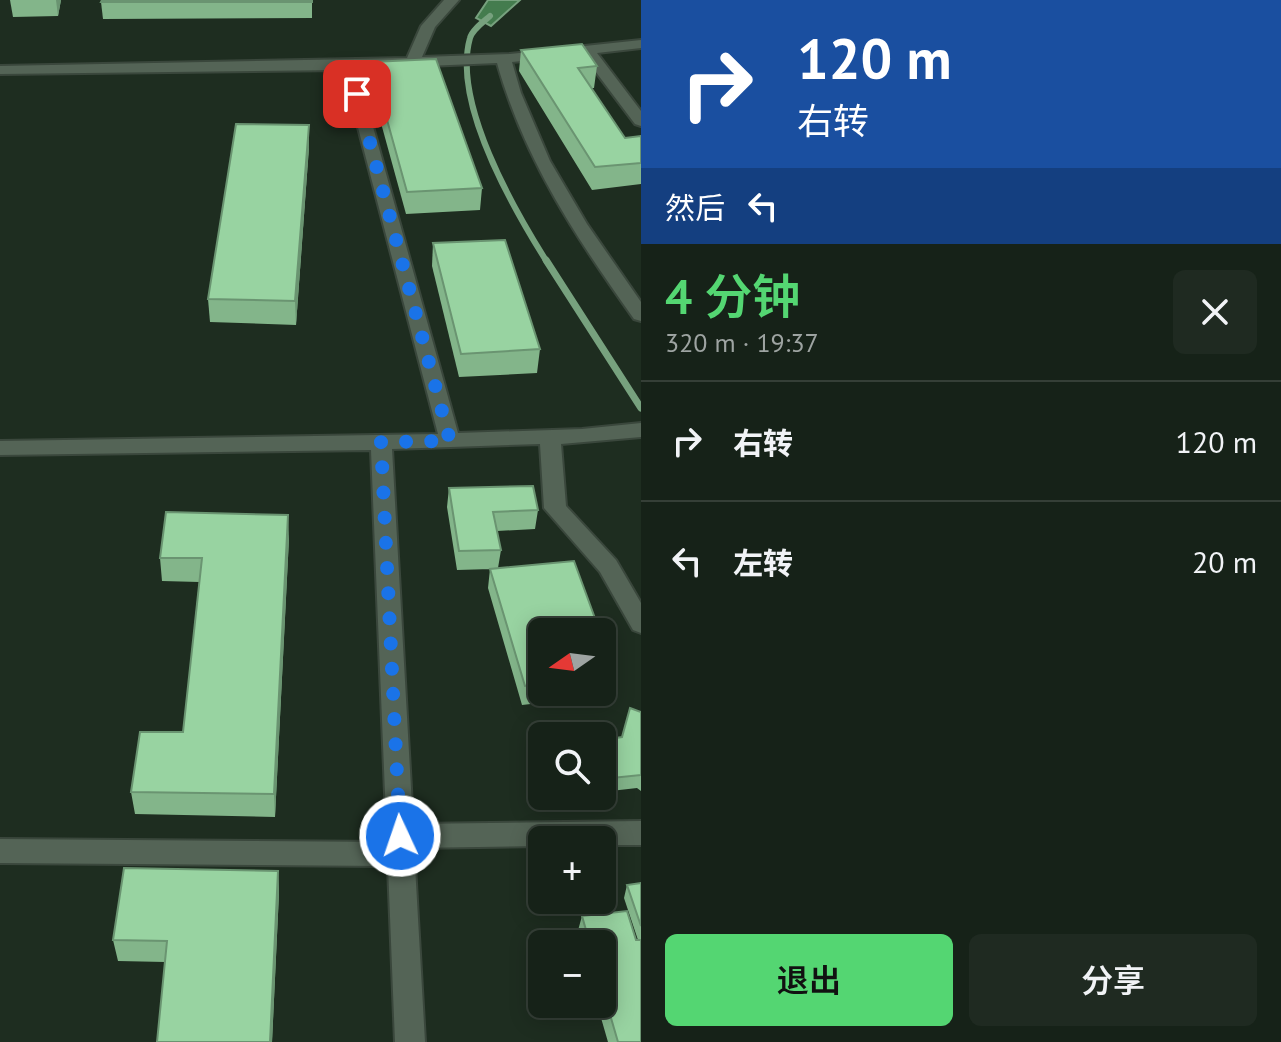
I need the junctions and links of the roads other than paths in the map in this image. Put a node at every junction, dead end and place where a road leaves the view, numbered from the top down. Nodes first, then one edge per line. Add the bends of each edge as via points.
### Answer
1 (452, 0) edge
2 (641, 44) edge
3 (586, 49) junction
4 (499, 58) junction
5 (413, 62) junction
6 (349, 65) junction
7 (0, 70) edge
8 (641, 121) edge
9 (641, 315) edge
10 (641, 430) edge
11 (550, 437) junction
12 (450, 441) junction
13 (381, 442) junction
14 (0, 448) edge
15 (641, 624) edge
16 (641, 833) edge
17 (401, 845) junction
18 (0, 851) edge
19 (410, 1042) edge

1 - 5 street via 428,26
2 - 3 street
3 - 4 street
3 - 8 street
4 - 5 street
4 - 9 street via 558,195
5 - 6 street
6 - 7 street
6 - 12 street
10 - 11 street
11 - 12 street
11 - 15 street via 555,508 608,566
12 - 13 street
13 - 14 street
13 - 17 street
16 - 17 street
17 - 18 street
17 - 19 street

